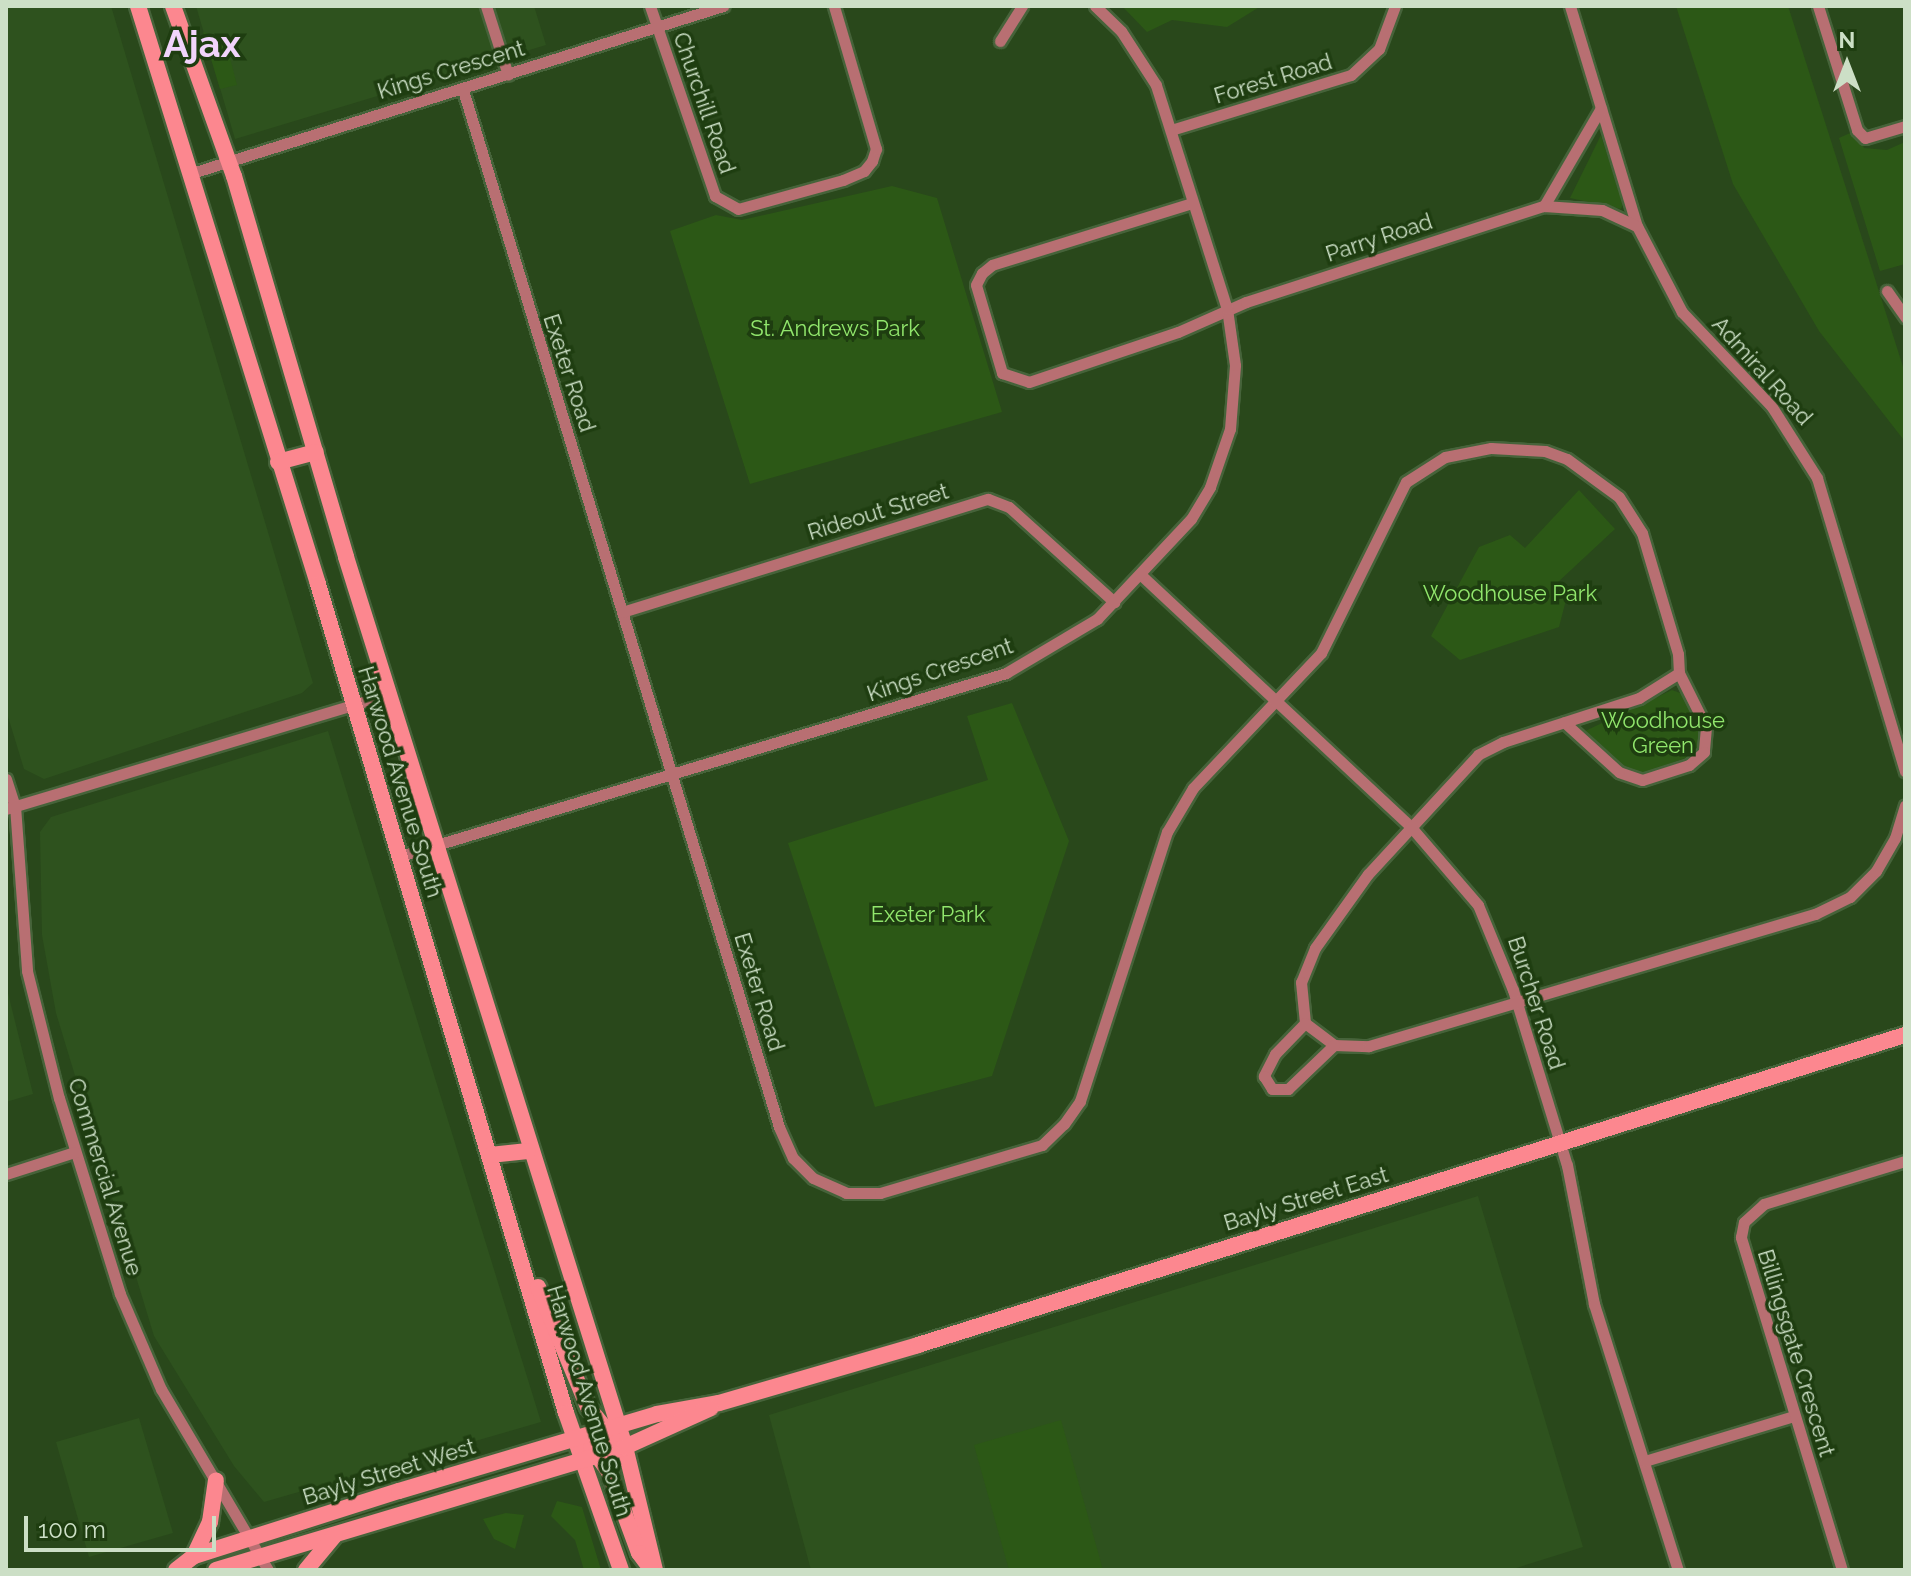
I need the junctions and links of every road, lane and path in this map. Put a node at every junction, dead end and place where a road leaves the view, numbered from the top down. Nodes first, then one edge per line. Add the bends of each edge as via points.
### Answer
1 (138, 6) edge
2 (173, 6) edge
3 (486, 6) edge
4 (650, 6) edge
5 (723, 6) edge
6 (834, 6) edge
7 (1022, 6) edge
8 (1095, 6) edge
9 (1395, 6) edge
10 (1570, 6) edge
11 (1818, 6) edge
12 (656, 26) junction
13 (1000, 41) dead end
14 (508, 75) junction
15 (463, 90) junction
16 (1601, 108) junction
17 (1905, 126) edge
18 (1171, 130) junction
19 (229, 161) junction
20 (192, 173) junction
21 (1192, 203) junction
22 (1544, 206) junction
23 (1637, 226) junction
24 (1887, 291) dead end
25 (1227, 309) junction
26 (1905, 317) edge
27 (316, 452) junction
28 (278, 462) junction
29 (1141, 575) junction
30 (1114, 602) junction
31 (622, 612) junction
32 (1679, 673) junction
33 (389, 694) junction
34 (1277, 702) junction
35 (353, 703) junction
36 (1564, 722) junction
37 (1905, 771) edge
38 (670, 774) junction
39 (6, 779) edge
40 (1905, 805) edge
41 (10, 808) edge
42 (1411, 827) junction
43 (435, 846) junction
44 (400, 856) junction
45 (1517, 1004) junction
46 (1305, 1023) junction
47 (1905, 1035) edge
48 (1334, 1045) junction
49 (1560, 1142) junction
50 (528, 1151) junction
51 (75, 1152) junction
52 (490, 1155) junction
53 (1905, 1161) edge
54 (6, 1174) edge
55 (520, 1249) junction
56 (719, 1403) junction
57 (1794, 1416) junction
58 (611, 1428) junction
59 (575, 1440) junction
60 (625, 1447) junction
61 (591, 1457) junction
62 (1645, 1461) junction
63 (216, 1480) junction
64 (336, 1534) junction
65 (249, 1539) junction
66 (194, 1556) junction
67 (264, 1562) edge
68 (176, 1570) edge
69 (216, 1570) edge
70 (306, 1570) edge
71 (621, 1570) edge
72 (653, 1570) edge
73 (1678, 1570) edge
74 (1842, 1570) edge

1 - 20 main road, Harwood Avenue South
2 - 19 main road, Harwood Avenue South
3 - 14 street
4 - 12 street, Churchill Road
5 - 12 street, Kings Crescent
6 - 12 street, Churchill Road via 876,149 872,161 843,180 738,209 715,196
7 - 13 street
8 - 18 street, Kings Crescent via 1121,31 1148,72
9 - 18 street, Forest Road via 1379,49 1351,75
10 - 16 street, Admiral Road
11 - 17 street via 1857,130 1865,138
12 - 14 street, Kings Crescent
14 - 15 street, Kings Crescent
15 - 19 street, Kings Crescent
15 - 31 street, Exeter Road
16 - 22 street
16 - 23 street, Admiral Road
18 - 21 street, Kings Crescent
19 - 20 street, Kings Crescent
19 - 27 main road, Harwood Avenue South
20 - 28 main road, Harwood Avenue South
21 - 25 street, Kings Crescent
21 - 25 street, Parry Road via 992,265 982,273 976,285 1002,373 1029,382 1178,332
22 - 23 street, Parry Road via 1602,210
22 - 25 street, Parry Road
23 - 37 street, Admiral Road via 1682,312 1772,407 1817,478
24 - 26 street
25 - 29 street, Kings Crescent via 1235,365 1230,429 1222,454 1191,519
27 - 28 main road
27 - 33 main road, Harwood Avenue South
28 - 35 main road, Harwood Avenue South
29 - 30 street, Kings Crescent
29 - 34 street, Burcher Road
30 - 31 street, Rideout Street via 1009,507 988,499
30 - 38 street, Kings Crescent via 1059,646 1006,673
31 - 38 street, Exeter Road
32 - 34 street, Exeter Road via 1642,533 1619,497 1567,459 1545,451 1491,448 1445,457 1406,482 1321,653
32 - 36 street via 1639,698
32 - 36 street, Exeter Road via 1706,727 1704,752 1689,765 1642,780 1619,772
33 - 35 street
33 - 43 main road, Harwood Avenue South
34 - 38 street, Exeter Road via 1193,788 1167,832 1080,1101 1064,1124 1042,1145 880,1193 846,1193 813,1178 793,1158
34 - 42 street, Burcher Road
35 - 41 street
35 - 44 main road, Harwood Avenue South
36 - 42 street via 1478,755
38 - 43 street, Kings Crescent
39 - 41 street, Commercial Avenue
40 - 45 street via 1876,871 1850,897 1815,914
41 - 51 street, Commercial Avenue via 27,971
42 - 45 street, Burcher Road via 1478,905
42 - 46 street via 1368,874 1315,948 1301,982
43 - 44 street, Kings Crescent
43 - 50 main road, Harwood Avenue South
44 - 52 main road, Harwood Avenue South
45 - 48 street via 1369,1046
45 - 49 street, Burcher Road
46 - 48 street
46 - 48 street via 1275,1054 1264,1076 1272,1089 1288,1089
47 - 49 main road, Bayly Street East
49 - 56 main road, Bayly Street East
49 - 62 street, Burcher Road via 1594,1304
50 - 52 main road
50 - 58 main road, Harwood Avenue South
51 - 54 street
51 - 63 street, Commercial Avenue via 136,1341
52 - 55 main road, Harwood Avenue South
53 - 57 street, Billingsgate Crescent via 1764,1204 1744,1222 1744,1252
55 - 58 main road via 588,1407
55 - 59 main road, Harwood Avenue South
56 - 58 main road, Bayly Street East
56 - 60 main road, Bayly Street East
57 - 62 street
57 - 74 street, Billingsgate Crescent
58 - 59 main road, Bayly Street West
58 - 60 main road, Harwood Avenue South
59 - 61 main road
59 - 65 main road, Bayly Street West
60 - 61 main road, Bayly Street West
60 - 72 main road, Harwood Avenue South
61 - 64 main road, Bayly Street West
61 - 71 main road, Harwood Avenue South
61 - 72 main road via 639,1553
62 - 73 street, Burcher Road
63 - 65 street, Commercial Avenue
63 - 66 main road via 210,1522
64 - 67 main road, Bayly Street West
64 - 70 main road
65 - 66 main road, Bayly Street West
65 - 67 street, Commercial Avenue
66 - 68 main road, Bayly Street West
67 - 69 main road, Bayly Street West

